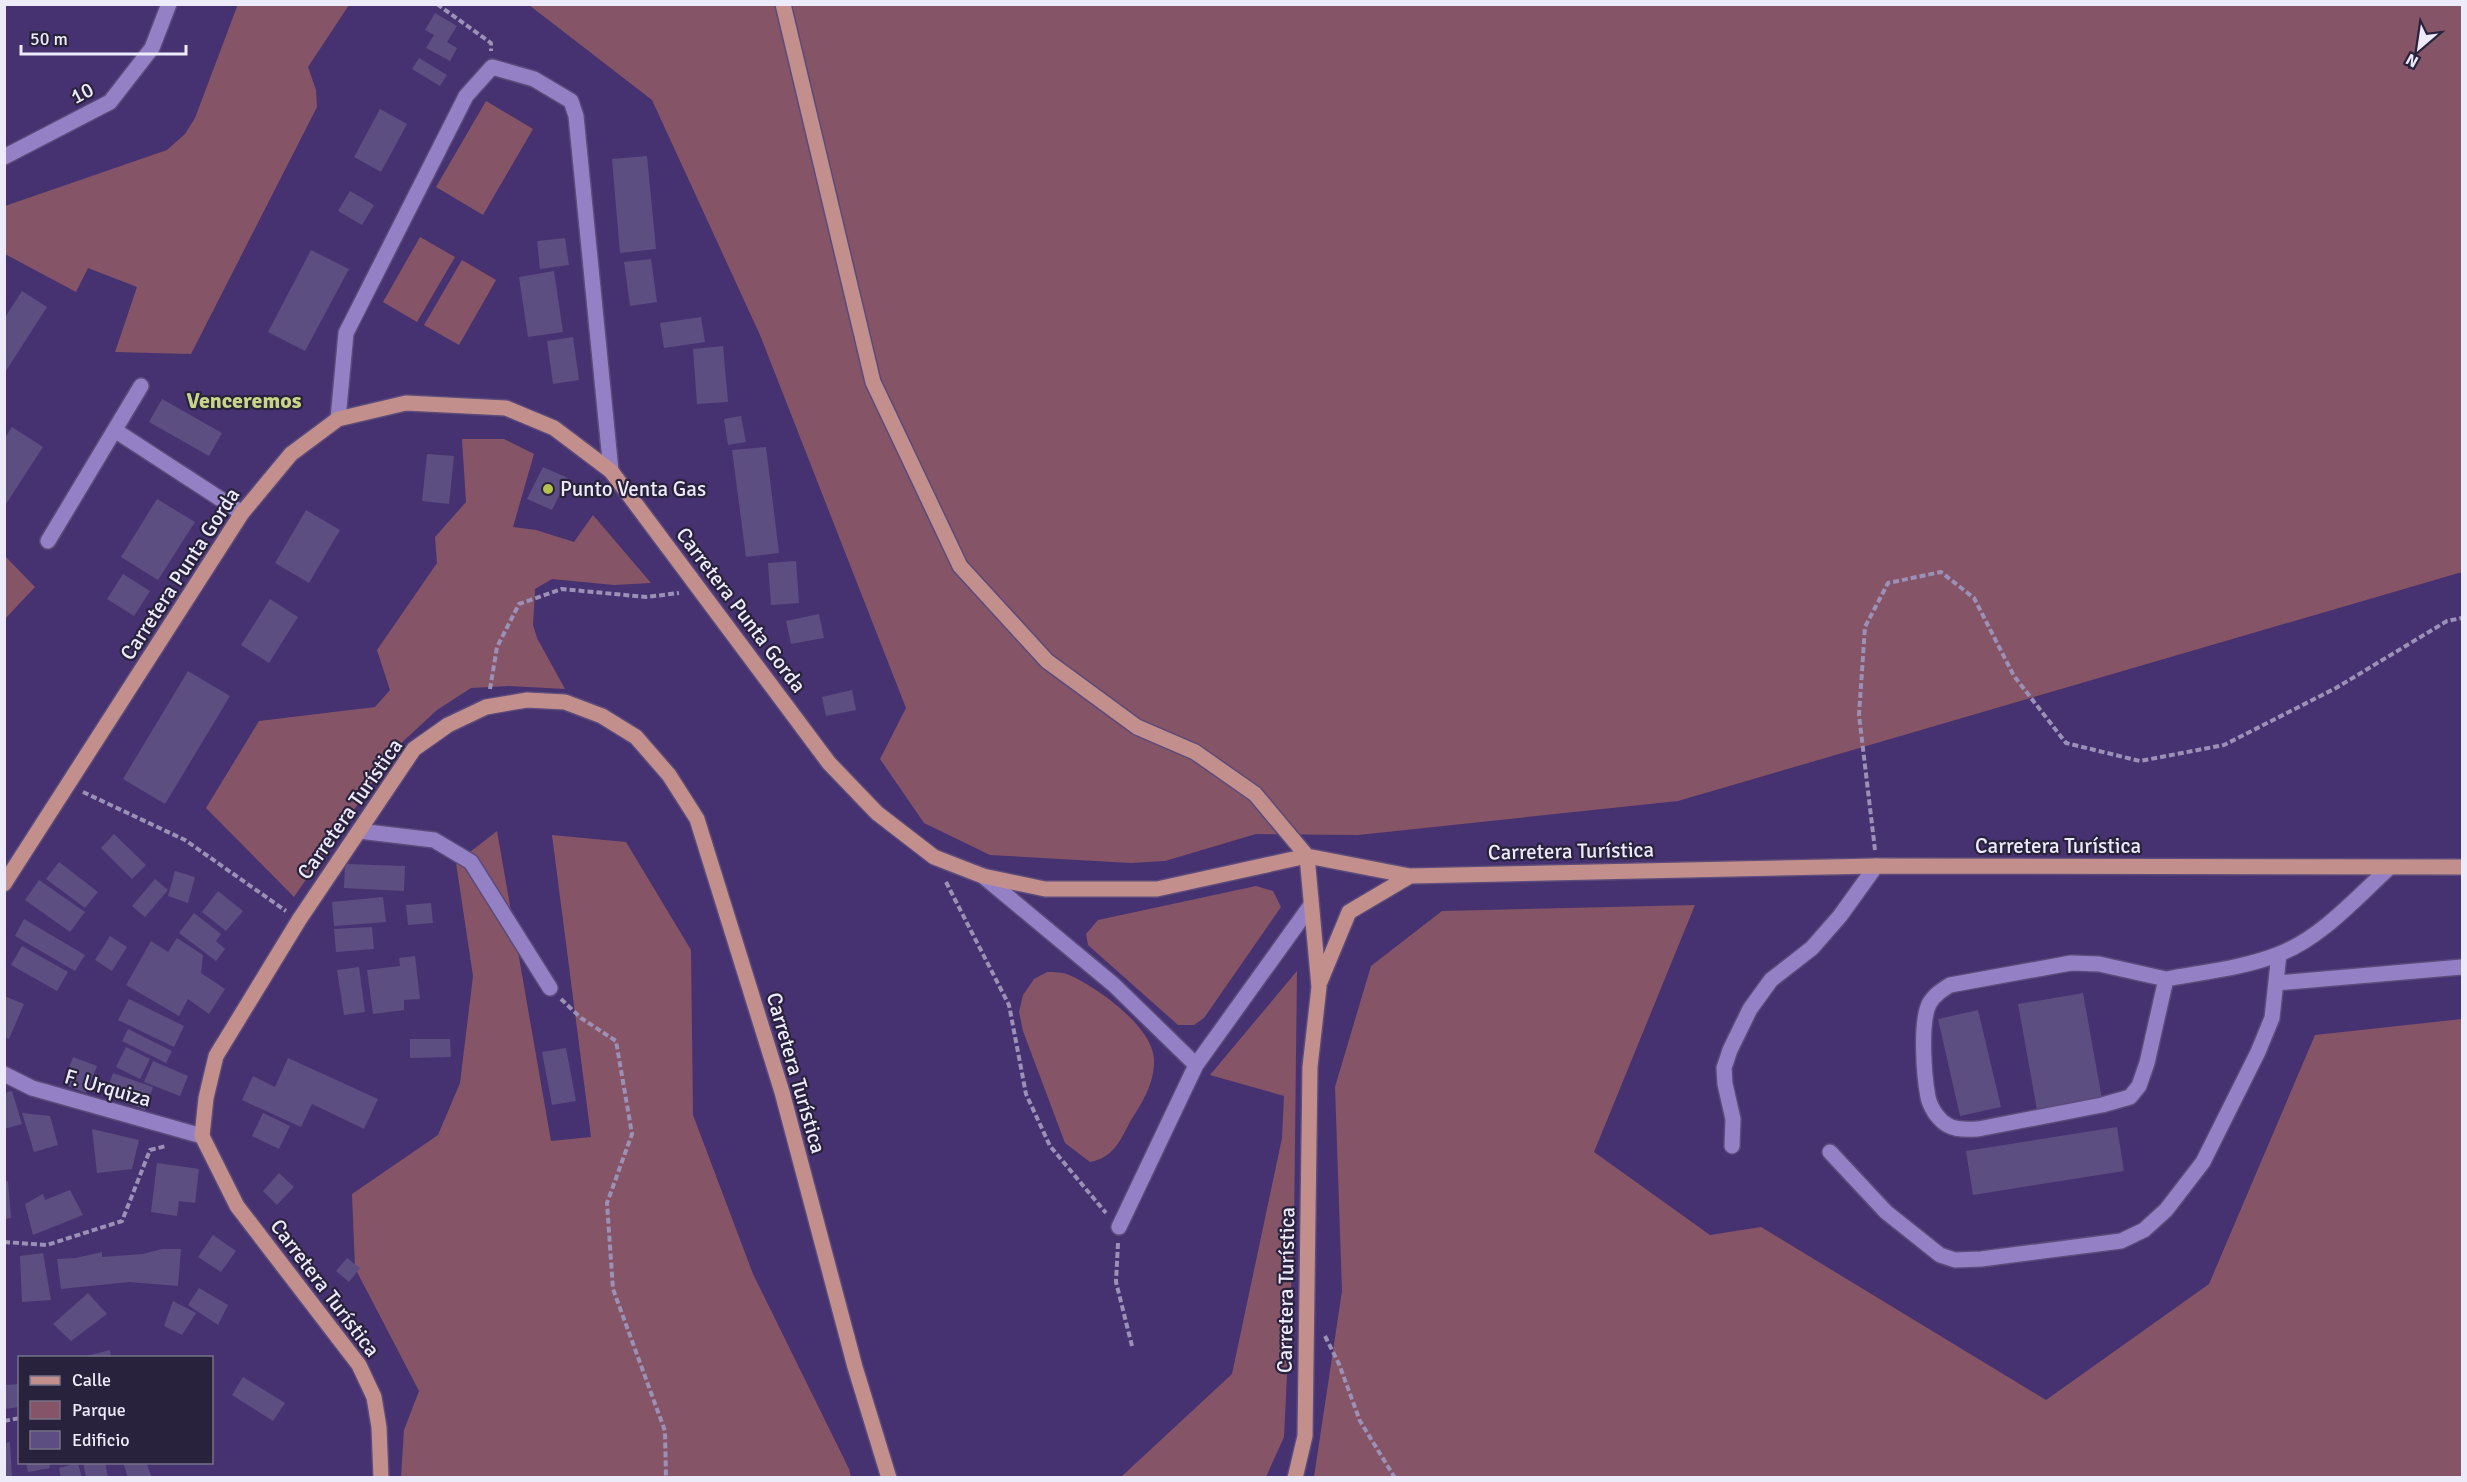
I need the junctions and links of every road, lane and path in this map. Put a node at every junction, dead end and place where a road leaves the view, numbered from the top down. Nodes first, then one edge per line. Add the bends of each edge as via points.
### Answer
1 (169, 4) edge
2 (437, 4) edge
3 (783, 4) edge
4 (492, 67) junction
5 (4, 157) edge
6 (141, 386) dead end
7 (338, 418) junction
8 (116, 431) junction
9 (611, 471) junction
10 (242, 513) junction
11 (48, 541) dead end
12 (700, 590) junction
13 (2463, 618) edge
14 (486, 707) junction
15 (69, 786) junction
16 (359, 831) junction
17 (1307, 856) junction
18 (934, 857) junction
19 (1876, 866) junction
20 (2463, 867) edge
21 (2389, 868) junction
22 (983, 876) junction
23 (1410, 876) junction
24 (4, 884) edge
25 (1311, 905) junction
26 (299, 920) junction
27 (2279, 954) junction
28 (2463, 967) edge
29 (2166, 979) junction
30 (2277, 983) junction
31 (1318, 987) junction
32 (550, 988) joint
33 (1196, 1065) junction
34 (4, 1074) edge
35 (202, 1136) junction
36 (170, 1144) dead end
37 (1732, 1146) dead end
38 (1830, 1152) dead end
39 (1119, 1227) junction
40 (4, 1242) edge
41 (1323, 1333) dead end
42 (1132, 1346) dead end
43 (881, 1456) junction
44 (381, 1478) edge
45 (666, 1478) edge
46 (882, 1478) edge
47 (889, 1478) edge
48 (1295, 1478) edge
49 (1395, 1478) edge

1 - 5 street, 10 via 152,48 110,102
2 - 4 path via 490,43
3 - 17 main road via 873,382 960,566 1047,661 1137,727 1195,752 1255,794
4 - 7 street via 466,96 346,333
4 - 9 street via 534,80 571,101 576,116
6 - 8 street
7 - 9 main road, Carretera Punta Gorda via 406,403 506,408 554,428
7 - 10 main road, Carretera Punta Gorda via 291,454
8 - 10 street
8 - 11 street
9 - 12 main road, Carretera Punta Gorda
10 - 15 main road, Carretera Punta Gorda
12 - 14 path via 646,597 562,589 519,604 497,647
12 - 18 main road, Carretera Punta Gorda via 830,763 877,813
13 - 19 path via 2447,621 2336,688 2224,745 2140,762 2066,743 2014,676 1974,598 1941,572 1888,583 1865,627 1859,715
14 - 16 main road, Carretera Turística via 448,725 414,749
14 - 43 main road, Carretera Turística via 527,700 564,702 602,716 636,737 669,775 697,819 782,1092
15 - 24 main road, Carretera Punta Gorda
15 - 26 path via 185,840
16 - 26 main road, Carretera Turística
16 - 32 street via 434,840 471,862
17 - 22 main road, Carretera Punta Gorda via 1157,889 1045,889
17 - 23 main road, Carretera Turística
17 - 25 main road, Carretera Turística
18 - 22 main road, Carretera Punta Gorda
18 - 39 path via 1009,1005 1026,1094 1050,1146
19 - 21 main road, Carretera Turística
19 - 23 main road, Carretera Turística
19 - 37 street via 1812,948 1771,980 1750,1009 1724,1068 1733,1119
20 - 21 main road, Carretera Turística
21 - 27 street via 2327,924
22 - 33 street via 1114,985
23 - 31 main road via 1349,912
25 - 31 main road, Carretera Turística
25 - 33 street
26 - 35 main road, Carretera Turística via 216,1056
27 - 29 street
27 - 30 street
28 - 30 street
29 - 29 street via 2098,964 2071,963 1950,985 1936,993 1923,1026 1928,1100 1938,1117 1960,1130 2130,1097 2139,1086 2147,1063
30 - 38 street via 2269,1027 2203,1162 2166,1210 2144,1230 2121,1241 1955,1260 1940,1255 1886,1212
31 - 48 main road, Carretera Turística via 1310,1067 1305,1436
32 - 45 path via 581,1018 616,1041 632,1134 607,1203 613,1289 665,1431
33 - 39 street
34 - 35 street, F. Urquiza via 32,1088
35 - 44 main road, Carretera Turística via 237,1206 359,1365 374,1397
36 - 40 path via 150,1150 122,1221 47,1245
39 - 42 path via 1116,1282
41 - 49 path via 1360,1421
43 - 46 street
43 - 47 main road, Carretera Turística

